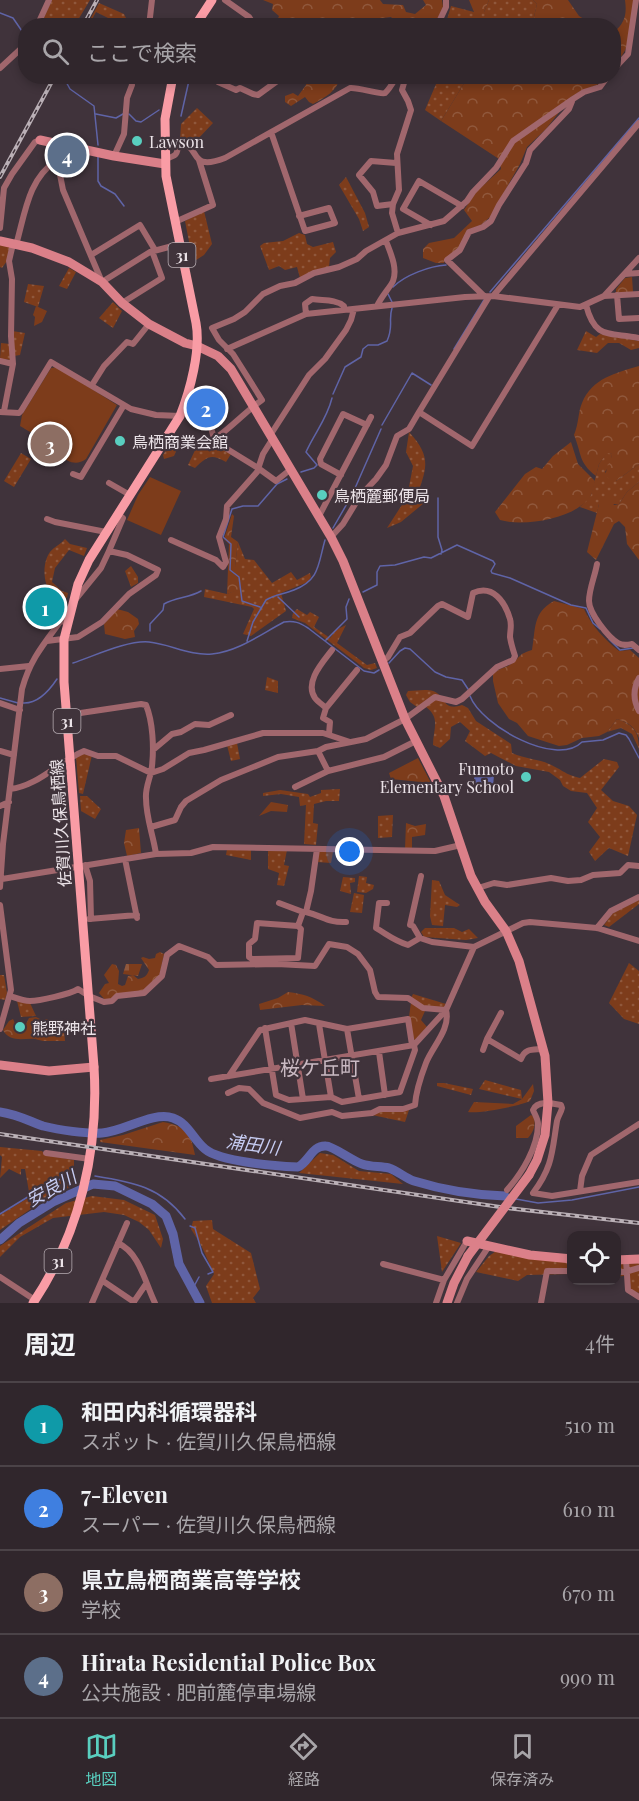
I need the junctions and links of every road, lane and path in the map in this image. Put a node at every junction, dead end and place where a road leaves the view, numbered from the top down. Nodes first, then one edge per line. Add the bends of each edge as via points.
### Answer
1 (49, 0) edge
2 (152, 0) edge
3 (212, 0) edge
4 (225, 0) edge
5 (446, 0) edge
6 (636, 0) edge
7 (41, 18) edge
8 (150, 18) edge
9 (200, 18) edge
10 (250, 18) edge
11 (441, 18) edge
12 (18, 51) edge
13 (621, 62) edge
14 (0, 68) edge
15 (132, 84) edge
16 (172, 84) edge
17 (223, 84) edge
18 (273, 84) edge
19 (392, 84) edge
20 (404, 84) edge
21 (602, 84) edge
22 (573, 99) junction
23 (639, 123) edge
24 (271, 132) junction
25 (40, 140) joint
26 (54, 144) junction
27 (114, 156) junction
28 (199, 160) junction
29 (56, 161) junction
30 (165, 161) junction
31 (396, 163) junction
32 (393, 204) junction
33 (462, 206) junction
34 (300, 216) junction
35 (175, 222) junction
36 (431, 225) junction
37 (0, 228) edge
38 (398, 233) junction
39 (0, 241) edge
40 (387, 241) junction
41 (15, 244) junction
42 (180, 244) junction
43 (154, 251) junction
44 (91, 255) junction
45 (639, 258) edge
46 (639, 273) edge
47 (624, 274) junction
48 (102, 282) junction
49 (639, 294) edge
50 (617, 295) junction
51 (489, 296) junction
52 (603, 296) junction
53 (122, 303) junction
54 (558, 305) junction
55 (586, 305) junction
56 (377, 306) junction
57 (354, 309) junction
58 (344, 310) junction
59 (306, 314) junction
60 (639, 318) edge
61 (148, 324) junction
62 (639, 338) edge
63 (197, 346) junction
64 (227, 349) junction
65 (0, 361) edge
66 (13, 364) junction
67 (92, 385) junction
68 (185, 404) junction
69 (124, 405) junction
70 (252, 406) junction
71 (2, 412) edge
72 (420, 412) junction
73 (180, 416) junction
74 (371, 417) dead end
75 (367, 425) junction
76 (272, 436) junction
77 (217, 438) junction
78 (258, 468) junction
79 (291, 469) junction
80 (73, 474) dead end
81 (341, 474) junction
82 (110, 483) dead end
83 (130, 495) junction
84 (118, 514) junction
85 (319, 516) junction
86 (46, 519) dead end
87 (106, 532) junction
88 (331, 537) junction
89 (171, 540) dead end
90 (109, 551) junction
91 (597, 564) dead end
92 (73, 602) junction
93 (69, 620) junction
94 (64, 639) junction
95 (46, 641) junction
96 (637, 647) edge
97 (332, 650) dead end
98 (382, 662) junction
99 (29, 666) junction
100 (0, 669) edge
101 (357, 670) dead end
102 (639, 678) edge
103 (0, 703) edge
104 (326, 708) junction
105 (20, 709) junction
106 (639, 711) edge
107 (67, 715) junction
108 (231, 715) dead end
109 (405, 719) junction
110 (329, 734) junction
111 (416, 741) junction
112 (350, 742) junction
113 (153, 750) junction
114 (0, 751) edge
115 (318, 751) junction
116 (14, 755) junction
117 (70, 757) junction
118 (328, 771) junction
119 (151, 773) junction
120 (295, 788) dead end
121 (10, 789) junction
122 (9, 802) junction
123 (0, 806) edge
124 (151, 827) junction
125 (461, 845) junction
126 (317, 849) junction
127 (156, 854) junction
128 (125, 859) junction
129 (82, 865) junction
130 (639, 866) edge
131 (421, 876) dead end
132 (2, 879) junction
133 (0, 887) edge
134 (478, 888) junction
135 (639, 897) edge
136 (279, 903) dead end
137 (387, 903) dead end
138 (0, 905) edge
139 (305, 912) junction
140 (87, 920) junction
141 (346, 922) dead end
142 (298, 926) junction
143 (597, 928) junction
144 (506, 931) junction
145 (420, 938) junction
146 (639, 941) edge
147 (474, 947) junction
148 (10, 996) junction
149 (89, 996) junction
150 (446, 1010) junction
151 (501, 1013) dead end
152 (291, 1023) junction
153 (319, 1024) junction
154 (265, 1028) junction
155 (0, 1029) edge
156 (347, 1029) junction
157 (487, 1039) junction
158 (413, 1045) junction
159 (543, 1049) junction
160 (483, 1050) dead end
161 (379, 1052) junction
162 (351, 1056) junction
163 (325, 1061) junction
164 (0, 1065) edge
165 (298, 1065) junction
166 (94, 1067) junction
167 (271, 1069) junction
168 (229, 1076) junction
169 (211, 1079) dead end
170 (228, 1093) dead end
171 (385, 1095) junction
172 (331, 1097) junction
173 (303, 1099) junction
174 (359, 1099) junction
175 (548, 1103) junction
176 (639, 1124) edge
177 (46, 1153) dead end
178 (90, 1159) junction
179 (639, 1182) edge
180 (507, 1190) dead end
181 (580, 1191) junction
182 (127, 1223) dead end
183 (467, 1241) joint
184 (118, 1243) junction
185 (489, 1246) junction
186 (567, 1259) edge
187 (639, 1259) edge
188 (621, 1260) edge
189 (383, 1264) dead end
190 (639, 1268) edge
191 (567, 1271) edge
192 (621, 1272) edge
193 (625, 1272) junction
194 (0, 1277) edge
195 (444, 1280) junction
196 (103, 1281) junction
197 (146, 1284) junction
198 (639, 1298) edge
199 (35, 1302) edge
200 (134, 1302) edge
201 (92, 1303) edge
202 (155, 1303) edge
203 (436, 1303) edge
204 (447, 1303) edge
205 (457, 1303) edge
206 (542, 1303) edge

1 - 7 street
2 - 8 street
3 - 9 main road
4 - 10 street
5 - 11 street
6 - 13 street via 628,54
12 - 14 street
15 - 27 street via 124,134
16 - 30 main road, 佐賀川久保鳥栖線 / 31 via 165,119
17 - 18 street via 258,95
19 - 24 street via 381,94 350,88
20 - 31 street via 402,90 411,110
21 - 22 street
22 - 33 street via 513,141 496,168
22 - 51 street via 569,109 530,150 491,221 469,232 460,250 447,260
23 - 51 street
24 - 28 street via 225,158 210,163
24 - 34 street
25 - 26 street
25 - 37 street via 4,188
26 - 27 street
26 - 29 street
27 - 30 street
28 - 30 street via 189,147 178,143 178,153
28 - 35 street via 213,205
29 - 41 street via 38,176
29 - 44 street via 63,190
30 - 35 main road, 佐賀川久保鳥栖線 / 31
31 - 32 street via 399,190
31 - 32 street via 371,161 359,175 373,192 377,206
32 - 38 street via 393,223
33 - 36 street via 444,221
33 - 36 street via 419,181 403,209
34 - 34 street via 305,231 335,223 329,208
35 - 42 main road, 佐賀川久保鳥栖線 / 31
36 - 38 street
38 - 40 street
39 - 41 street
40 - 56 street via 393,283
40 - 64 street via 339,267 263,294 245,312 212,328
41 - 48 street via 58,257
41 - 66 street via 9,261
42 - 43 street
42 - 63 main road, 佐賀川久保鳥栖線 / 31 via 198,333
43 - 44 street via 140,225
43 - 48 street
43 - 53 street via 162,278
44 - 48 street
45 - 47 street
46 - 47 street
47 - 52 street
48 - 53 street
49 - 50 street
50 - 52 street
50 - 60 street via 619,319
51 - 54 street
51 - 56 street
51 - 72 street
52 - 55 street
53 - 61 street
54 - 55 street
54 - 72 street via 472,446
55 - 62 street via 591,323 603,332
56 - 57 street
57 - 58 street
57 - 76 street via 346,330 309,375
58 - 59 street
58 - 59 street via 339,302 312,299 305,304
59 - 64 street
61 - 63 street
61 - 67 street via 133,344 127,342 104,366
63 - 68 main road, 佐賀川久保鳥栖線 / 31
63 - 70 street via 218,356 231,369
64 - 70 street via 262,400
65 - 66 street
66 - 71 street
67 - 69 street
67 - 71 street via 51,362 21,411
68 - 73 main road, 佐賀川久保鳥栖線 / 31
68 - 77 street via 209,420
69 - 73 street via 156,415
69 - 80 street via 81,477
70 - 76 street
70 - 77 street
72 - 88 street via 409,429 398,436 386,465
73 - 83 main road, 佐賀川久保鳥栖線 / 31
74 - 75 street
75 - 81 street
75 - 81 street via 342,414 320,459 321,464
76 - 78 street
76 - 79 street
77 - 78 street via 219,444
78 - 79 street via 276,481
78 - 89 street via 227,506 219,537 226,562 223,567
79 - 85 street
81 - 85 street
82 - 83 street
83 - 84 main road, 佐賀川久保鳥栖線 / 31
84 - 87 main road, 佐賀川久保鳥栖線 / 31
84 - 90 street via 123,518
85 - 88 street
86 - 87 street
87 - 92 main road, 佐賀川久保鳥栖線 / 31 via 84,570
88 - 98 street
90 - 92 street via 101,568
90 - 94 street via 158,570 156,575 129,594 102,622 78,637
91 - 96 street via 590,607 617,642
92 - 93 main road, 佐賀川久保鳥栖線 / 31
93 - 94 main road, 佐賀川久保鳥栖線 / 31
93 - 95 street via 60,622
94 - 95 street
94 - 107 main road, 佐賀川久保鳥栖線 / 31
95 - 99 street
97 - 104 street via 314,679 315,698
98 - 109 street
98 - 109 street via 400,637 410,633 442,604 468,617 473,593 485,590 499,597 504,605 510,620 513,660 497,667 456,702 435,697
99 - 100 street
99 - 105 street
101 - 104 street
102 - 106 street via 634,696
103 - 105 street
104 - 110 street via 323,718 330,722
105 - 116 street
107 - 113 street via 146,705
107 - 117 main road, 佐賀川久保鳥栖線 / 31
108 - 113 street via 172,734
109 - 111 street
109 - 112 street via 366,739
110 - 112 street
110 - 119 street via 263,733 189,753
111 - 118 street via 384,757
111 - 125 street via 444,796
112 - 115 street
113 - 119 street
114 - 116 street
115 - 118 street
115 - 124 street via 278,757 221,780 186,801 175,820
116 - 121 street
117 - 119 street via 84,751 112,755
117 - 121 street via 35,781
117 - 129 main road, 佐賀川久保鳥栖線 / 31
118 - 120 street
119 - 124 street via 146,796 147,822
121 - 122 street
122 - 123 street
122 - 132 street
124 - 127 street
125 - 126 street via 435,851
125 - 134 street
126 - 127 street via 236,846
126 - 139 street
127 - 128 street
128 - 129 street
128 - 140 street via 137,916
129 - 132 street
129 - 140 main road, 佐賀川久保鳥栖線 / 31
130 - 134 street via 628,865 621,873 581,880 551,878
131 - 145 street via 410,925
132 - 133 street
134 - 144 street
135 - 143 street via 611,911
136 - 139 street
137 - 145 street via 379,903 376,928 408,945
138 - 148 street
139 - 141 street via 331,923
139 - 142 street
140 - 149 main road, 佐賀川久保鳥栖線 / 31
142 - 142 street via 257,923 249,957 298,958
143 - 144 street via 530,922
143 - 146 street
144 - 147 street
144 - 159 street via 519,961
145 - 147 street
147 - 150 street
148 - 149 street via 31,1001 70,994 76,989
148 - 155 street
149 - 150 street via 105,1002 117,996 144,993 160,980 167,956 179,946 208,957 216,965 315,966 331,944 347,947 360,956 378,997 408,998 423,1008
149 - 166 main road, 佐賀川久保鳥栖線 / 31
150 - 158 street
150 - 170 street via 442,1034 427,1061 415,1105 410,1108 342,1116 332,1112 300,1118 263,1103 249,1089
151 - 157 street
152 - 153 street via 305,1020
152 - 154 street
152 - 165 street
153 - 156 street
153 - 163 street
154 - 167 street
154 - 168 street via 260,1029
156 - 158 street via 408,1019
156 - 162 street
157 - 159 street via 521,1059 527,1050
157 - 160 street
158 - 161 street
158 - 171 street via 415,1050 400,1092
159 - 175 street
161 - 162 street
161 - 171 street
162 - 163 street
162 - 174 street
163 - 165 street
163 - 172 street
164 - 166 street via 48,1071
165 - 167 street
165 - 173 street
166 - 178 main road, 佐賀川久保鳥栖線 / 31
167 - 168 street
167 - 173 street via 276,1095 289,1100
168 - 169 street
171 - 174 street
172 - 173 street
172 - 174 street via 342,1102
175 - 180 street via 538,1104 532,1110 538,1123 534,1145
175 - 181 street via 562,1108 551,1160 534,1192 552,1196
175 - 204 street, bridge via 545,1135 537,1160 468,1256
176 - 181 street via 591,1155
177 - 178 street
178 - 199 main road, 佐賀川久保鳥栖線 / 31 via 76,1215
179 - 181 street
182 - 184 street
183 - 185 street
183 - 195 street
184 - 196 street
184 - 197 street via 135,1258
185 - 186 street
185 - 205 street via 467,1279
187 - 188 street
188 - 193 street
189 - 195 street
190 - 193 street
191 - 206 street via 547,1271
192 - 193 street
193 - 198 street via 628,1290
194 - 199 street
195 - 203 street
196 - 200 street
196 - 201 street
197 - 200 street
197 - 202 street

